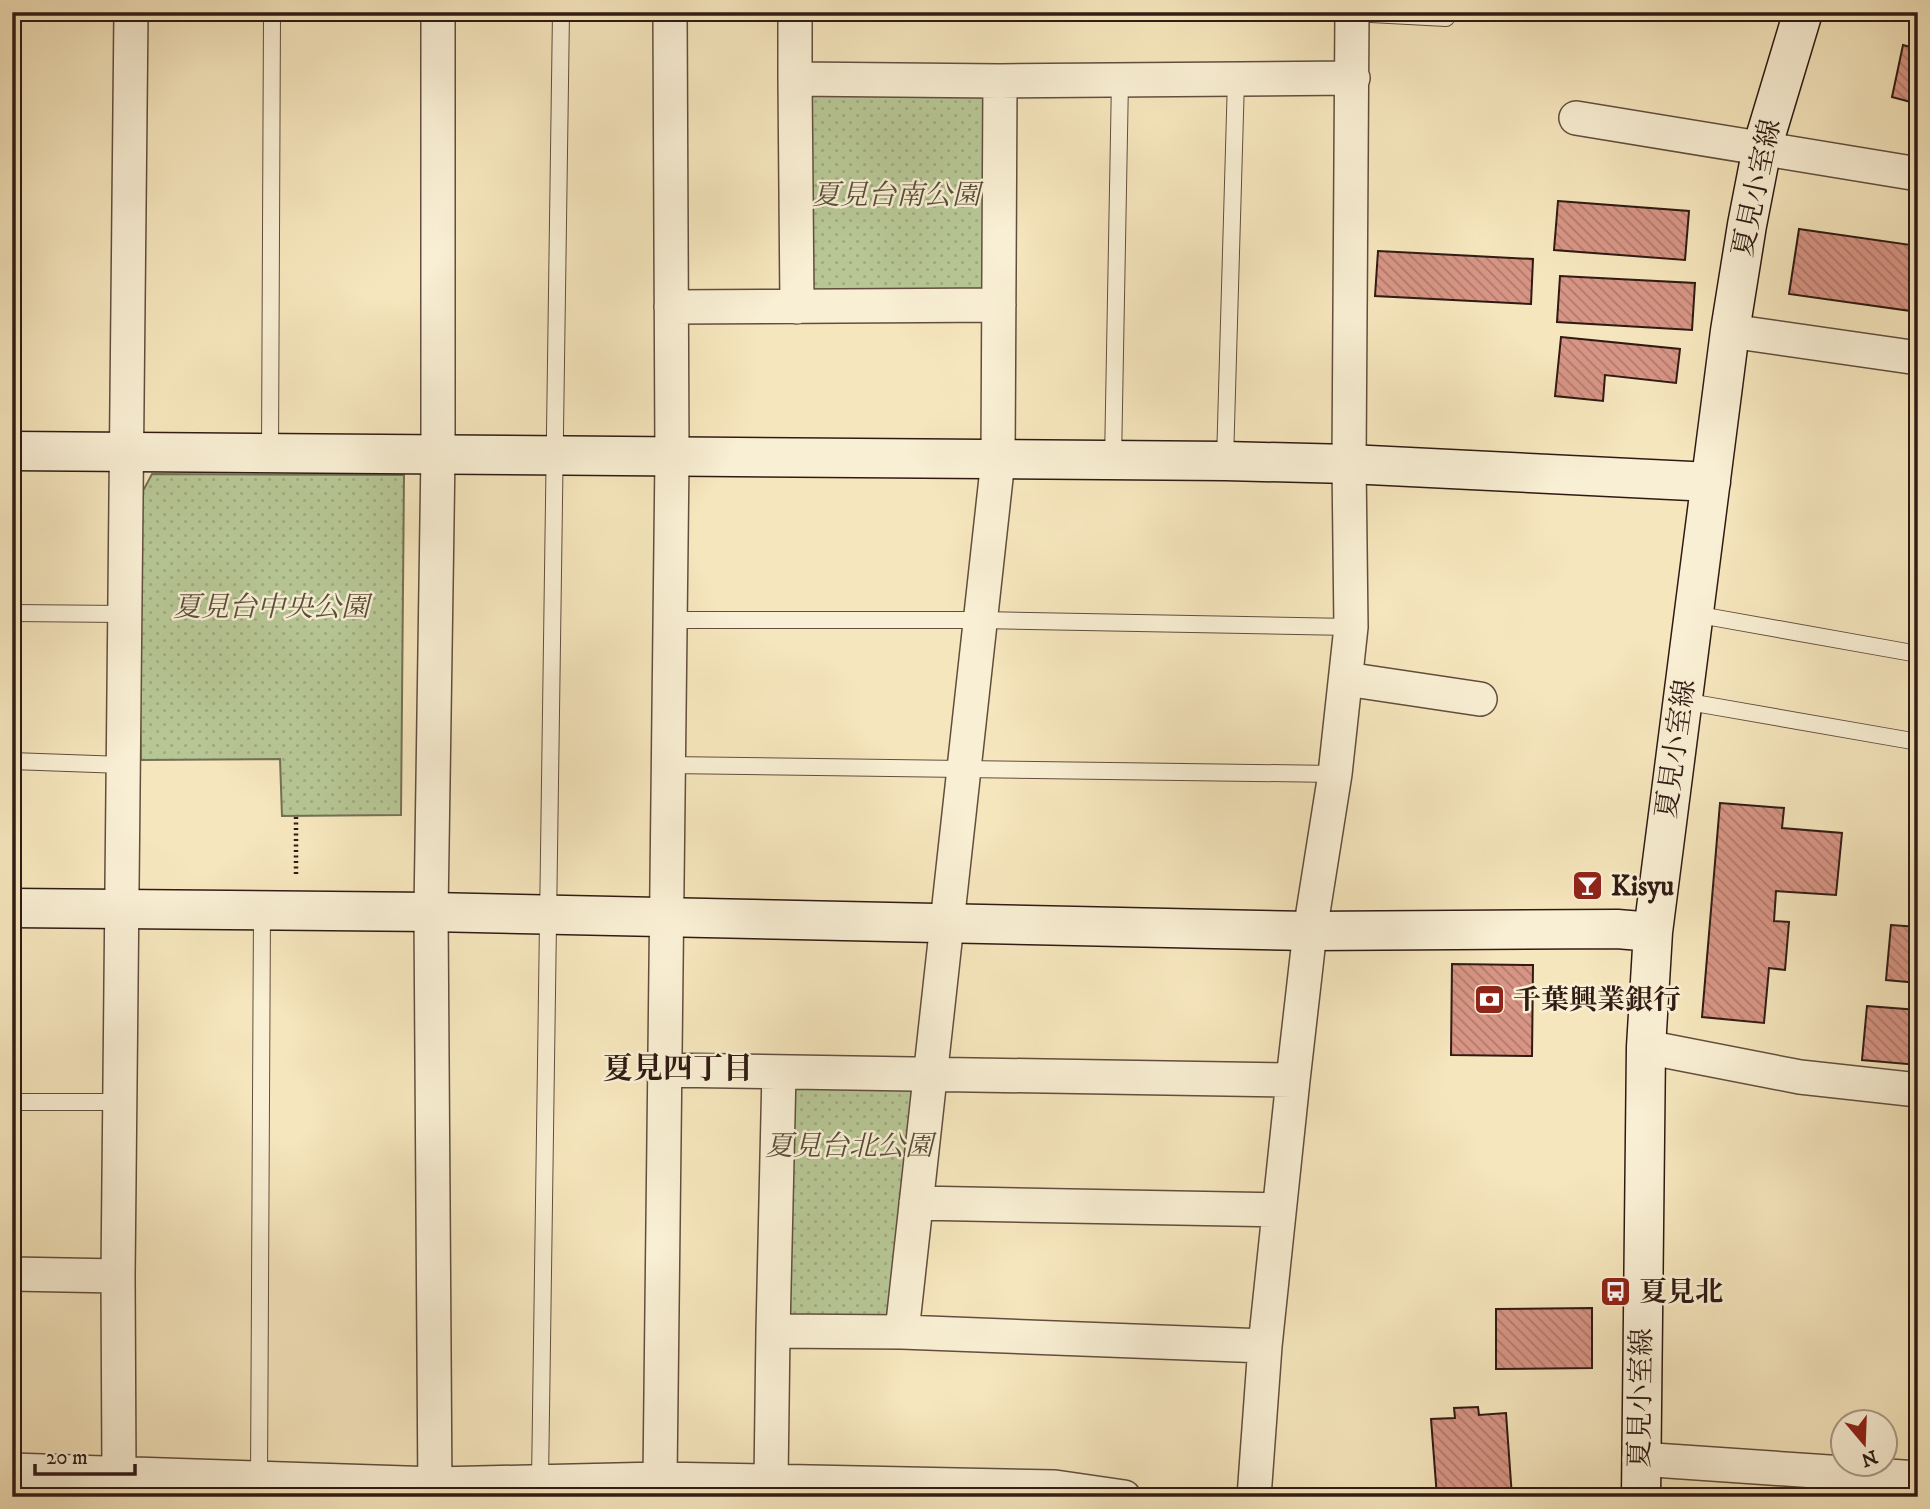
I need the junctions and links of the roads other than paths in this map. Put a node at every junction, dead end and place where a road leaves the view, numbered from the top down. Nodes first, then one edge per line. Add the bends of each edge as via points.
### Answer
1 (131, 12) edge
2 (272, 12) edge
3 (418, 12) edge
4 (438, 12) edge
5 (561, 12) edge
6 (670, 12) edge
7 (795, 12) edge
8 (1803, 12) edge
9 (1352, 13) edge
10 (1446, 18) dead end
11 (1353, 78) junction
12 (795, 79) junction
13 (1236, 79) junction
14 (1120, 80) junction
15 (1000, 81) junction
16 (1576, 118) dead end
17 (1762, 148) junction
18 (1918, 174) edge
19 (999, 305) junction
20 (671, 307) junction
21 (797, 307) junction
22 (1730, 331) junction
23 (1918, 358) edge
24 (12, 451) edge
25 (270, 453) junction
26 (126, 454) junction
27 (430, 454) junction
28 (554, 454) junction
29 (672, 457) junction
30 (998, 460) junction
31 (1113, 461) junction
32 (1225, 461) junction
33 (1349, 464) junction
34 (1711, 482) junction
35 (12, 613) edge
36 (124, 614) junction
37 (1694, 614) junction
38 (670, 620) junction
39 (981, 620) junction
40 (1350, 627) junction
41 (1918, 654) edge
42 (1346, 679) junction
43 (1480, 699) dead end
44 (1683, 701) junction
45 (1918, 742) edge
46 (12, 761) edge
47 (123, 765) junction
48 (668, 765) junction
49 (964, 767) junction
50 (1335, 774) junction
51 (12, 908) edge
52 (121, 908) junction
53 (279, 910) junction
54 (423, 912) junction
55 (550, 914) junction
56 (666, 916) junction
57 (947, 922) junction
58 (1310, 931) junction
59 (1653, 932) junction
60 (1646, 1046) junction
61 (664, 1070) junction
62 (779, 1072) junction
63 (930, 1075) junction
64 (1293, 1080) junction
65 (1918, 1090) edge
66 (12, 1102) edge
67 (119, 1102) junction
68 (916, 1203) junction
69 (1279, 1210) junction
70 (12, 1274) edge
71 (118, 1276) junction
72 (774, 1331) junction
73 (902, 1332) junction
74 (1265, 1346) junction
75 (1639, 1459) junction
76 (12, 1470) edge
77 (1918, 1478) edge
78 (128, 1479) junction
79 (259, 1479) junction
80 (660, 1479) junction
81 (771, 1481) junction
82 (540, 1482) junction
83 (436, 1490) edge
84 (1124, 1497) edge
85 (1254, 1497) edge
86 (1641, 1497) edge

1 - 26 street
2 - 25 lane
3 - 27 street
4 - 27 street
5 - 28 lane
6 - 20 street
7 - 12 street
8 - 17 street, 夏見小室線
9 - 10 lane
9 - 11 street
11 - 13 street
11 - 33 street
12 - 15 street
12 - 21 street
13 - 14 street
13 - 32 lane
14 - 15 street
14 - 31 lane
15 - 19 street
16 - 17 street
17 - 18 street
17 - 22 street, 夏見小室線
19 - 21 street
19 - 30 street
20 - 21 street
20 - 29 street
22 - 23 street
22 - 34 street, 夏見小室線
24 - 26 street
25 - 26 street
25 - 27 street
26 - 36 street
27 - 28 street
27 - 54 street
28 - 29 street
28 - 55 lane
29 - 30 street
29 - 38 street
30 - 31 street
30 - 39 street
31 - 32 street
32 - 33 street
33 - 34 street
33 - 40 street
34 - 37 street, 夏見小室線
35 - 36 lane
36 - 47 street
37 - 41 lane
37 - 44 street, 夏見小室線
38 - 39 lane
38 - 48 street
39 - 40 lane
39 - 49 street
40 - 42 street
42 - 43 street
42 - 50 street
44 - 45 lane
44 - 59 street, 夏見小室線
46 - 47 lane
47 - 52 street
48 - 49 lane
48 - 56 street
49 - 50 lane
49 - 57 street
50 - 58 street
51 - 52 street
52 - 53 street
52 - 67 street
53 - 54 street
53 - 79 lane
54 - 55 street
54 - 83 street
55 - 56 street
55 - 82 lane
56 - 57 street
56 - 61 street
57 - 58 street
57 - 63 street
58 - 59 street
58 - 64 street
59 - 60 street, 夏見小室線
60 - 65 street via 1800,1077
60 - 75 street, 夏見小室線
61 - 62 street
61 - 80 street
62 - 63 street
62 - 72 street
63 - 64 street
63 - 68 street
64 - 69 street
66 - 67 lane
67 - 71 street
68 - 69 street
68 - 73 street
69 - 74 street
70 - 71 street
71 - 78 street
72 - 73 street
72 - 81 street
73 - 74 street
74 - 85 street
75 - 77 street
75 - 86 street, 夏見小室線
76 - 78 street
78 - 79 street
79 - 83 street
80 - 81 street
80 - 82 street
81 - 84 street via 1055,1487
82 - 83 street

